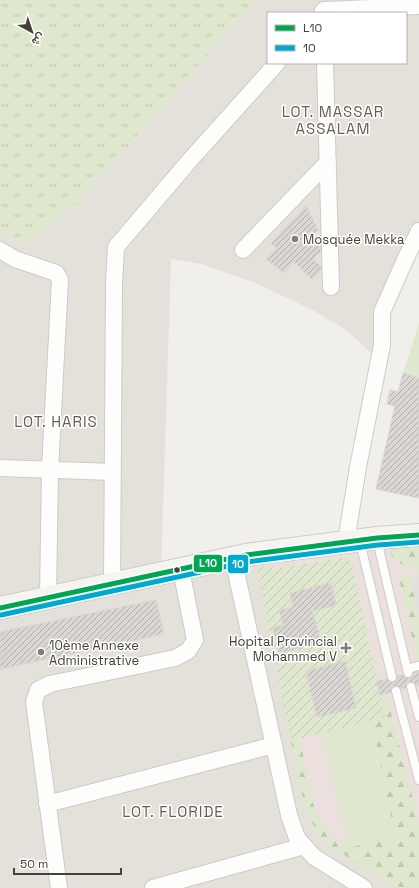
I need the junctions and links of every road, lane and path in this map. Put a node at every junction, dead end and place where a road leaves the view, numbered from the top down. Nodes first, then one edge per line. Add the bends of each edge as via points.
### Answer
1 (419, 6) edge
2 (323, 9) edge
3 (277, 64) edge
4 (325, 64) edge
5 (328, 162) junction
6 (419, 231) edge
7 (0, 250) edge
8 (243, 250) dead end
9 (331, 287) dead end
10 (0, 468) edge
11 (50, 469) junction
12 (113, 472) junction
13 (419, 535) edge
14 (361, 540) junction
15 (233, 558) junction
16 (181, 570) junction
17 (112, 584) junction
18 (48, 598) junction
19 (0, 608) edge
20 (419, 666) edge
21 (392, 677) dead end
22 (411, 687) dead end
23 (396, 691) dead end
24 (419, 714) edge
25 (402, 716) junction
26 (274, 745) junction
27 (419, 780) edge
28 (47, 804) junction
29 (304, 846) junction
30 (59, 888) edge
31 (154, 888) edge
32 (364, 888) edge

1 - 2 street
3 - 12 street via 116,247
4 - 5 street
5 - 8 street
5 - 9 street
6 - 14 street via 382,312 382,345 358,467
7 - 11 street via 56,273 60,280
10 - 11 street
11 - 12 street
11 - 18 street
12 - 17 street
13 - 14 street
14 - 15 street
14 - 20 lane via 408,671
14 - 21 lane
15 - 16 street
15 - 26 street
16 - 17 street
16 - 28 street via 195,640 188,651 175,658 50,684 38,690 34,702
17 - 18 street
18 - 19 street
22 - 24 lane
23 - 25 lane
24 - 25 lane
25 - 27 lane
26 - 28 street
26 - 29 street via 289,815 297,838
28 - 30 street
29 - 31 street
29 - 32 street via 314,857

